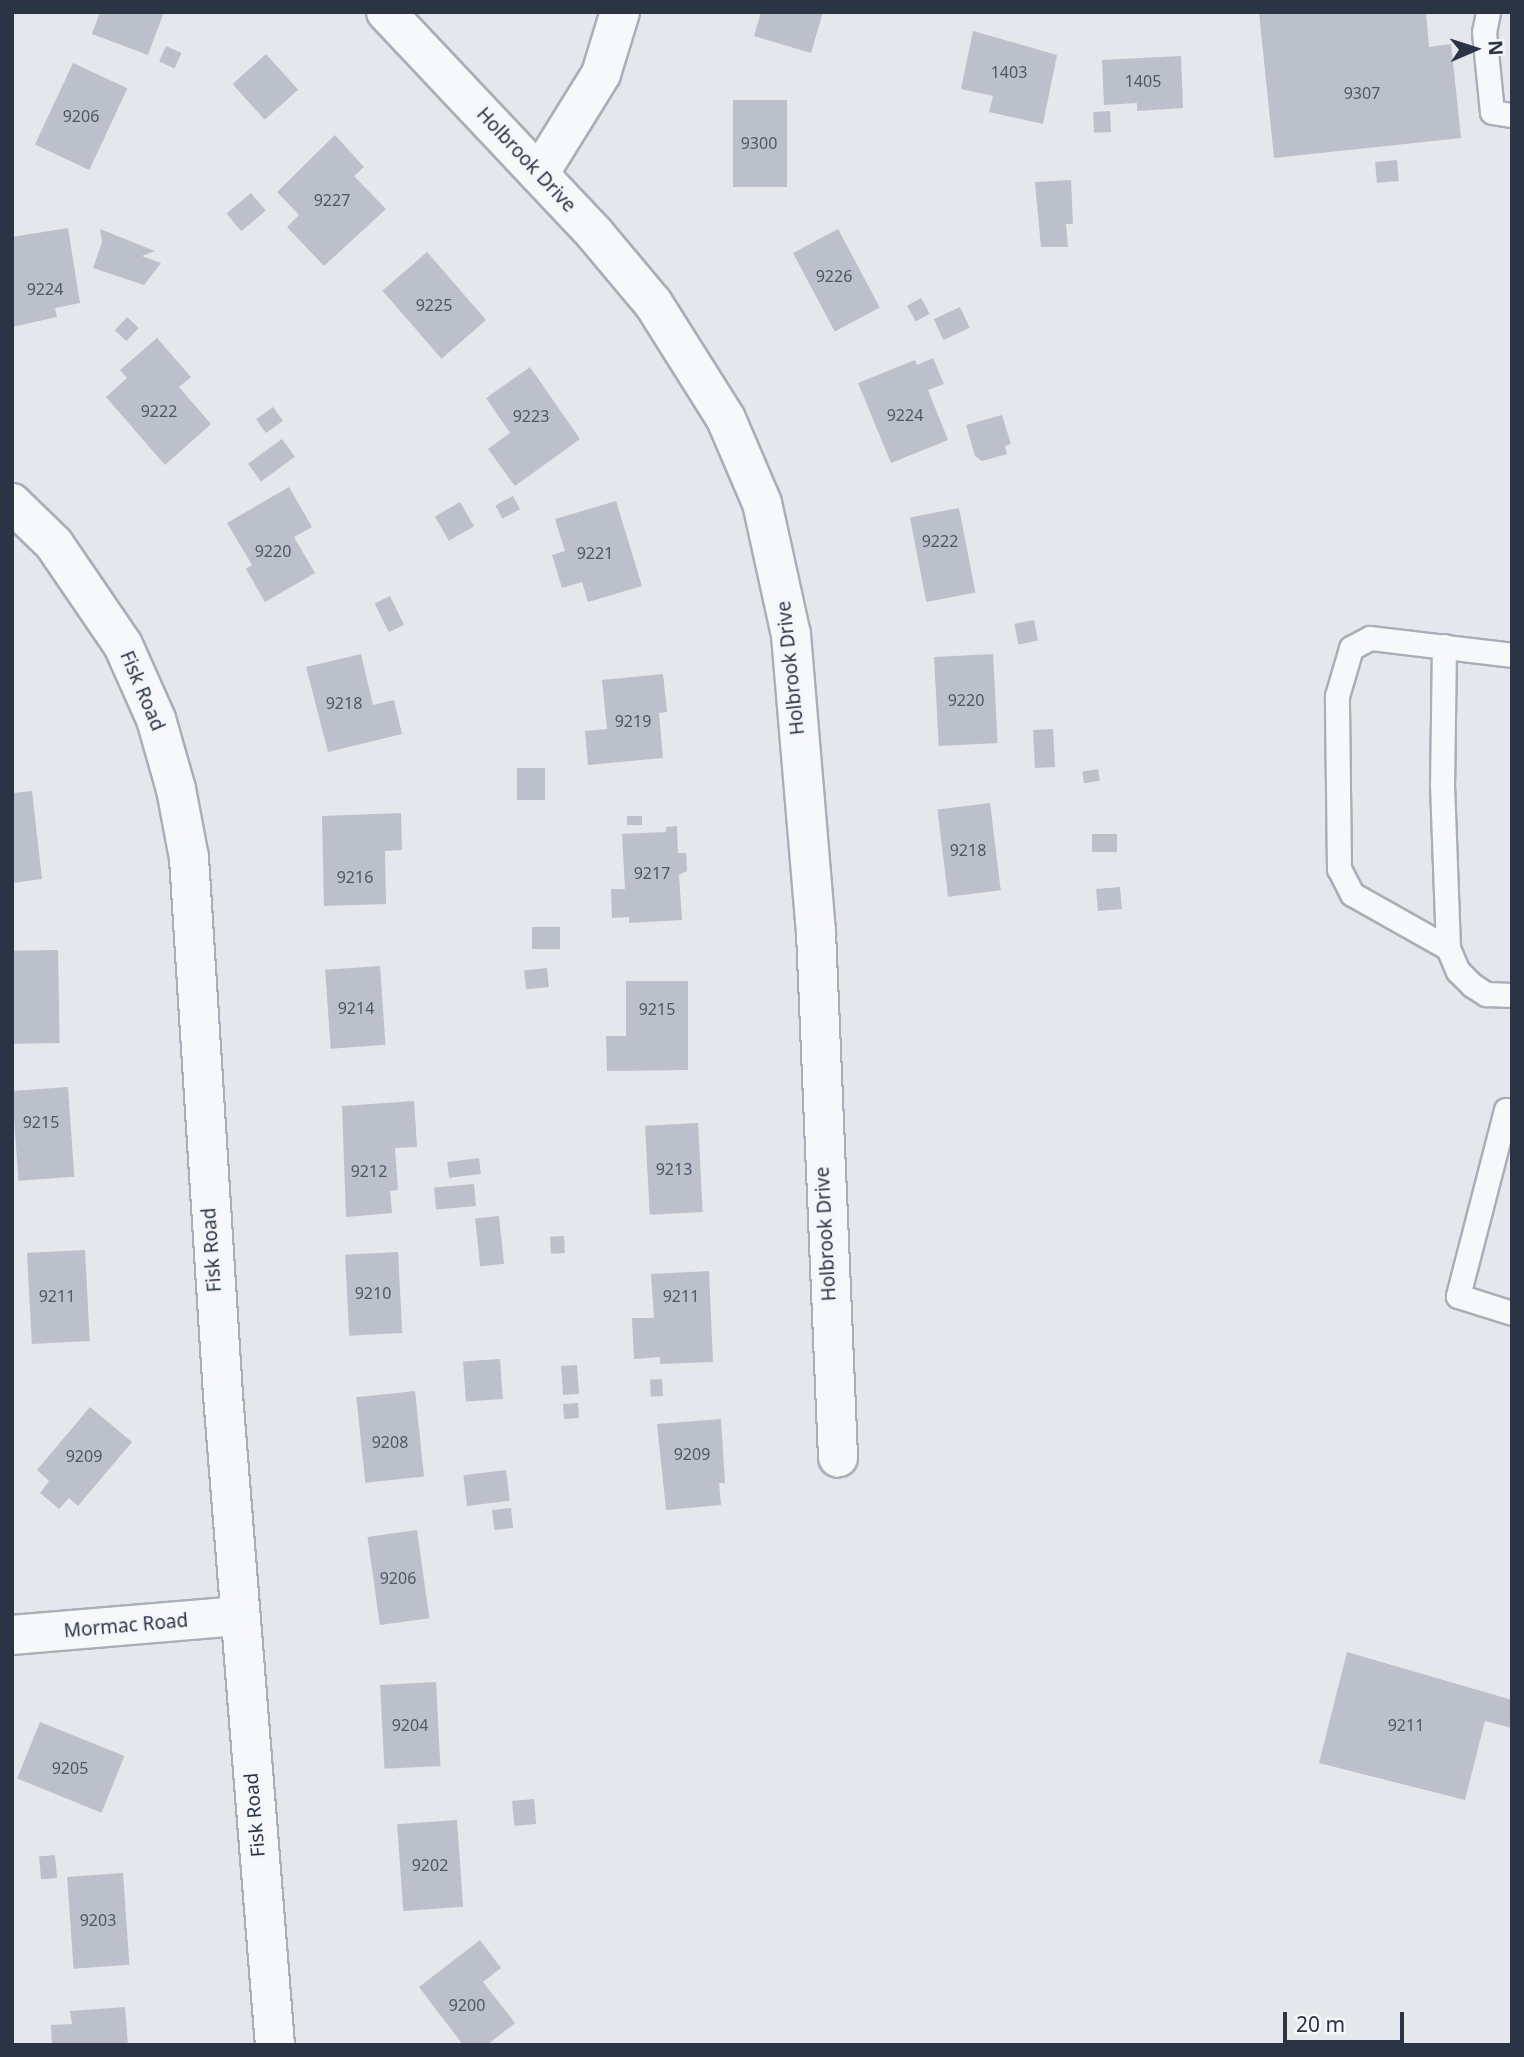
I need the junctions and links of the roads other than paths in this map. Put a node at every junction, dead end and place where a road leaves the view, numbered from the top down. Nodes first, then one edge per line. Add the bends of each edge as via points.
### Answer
1 (386, 12) edge
2 (620, 12) edge
3 (1488, 12) edge
4 (1502, 114) edge
5 (539, 174) junction
6 (12, 503) edge
7 (1444, 646) junction
8 (1512, 655) edge
9 (1448, 948) junction
10 (1512, 995) edge
11 (1512, 1111) edge
12 (1512, 1313) edge
13 (838, 1458) dead end
14 (239, 1616) junction
15 (12, 1635) edge
16 (275, 2045) edge

1 - 5 street, Holbrook Drive
2 - 5 street via 601,74
3 - 4 lane via 1484,32
5 - 13 street, Holbrook Drive via 637,284 681,342 726,419 774,542 791,635 816,932
6 - 14 street, Fisk Road via 54,544 106,615 156,719 176,789 192,896 197,1037
7 - 8 lane
7 - 9 lane via 1442,785
7 - 9 lane via 1370,638 1351,648 1337,696 1335,753 1339,869 1352,894
9 - 10 lane via 1458,971 1472,985 1486,994
11 - 12 lane via 1506,1110 1458,1296
14 - 15 street, Mormac Road
14 - 16 street, Fisk Road

